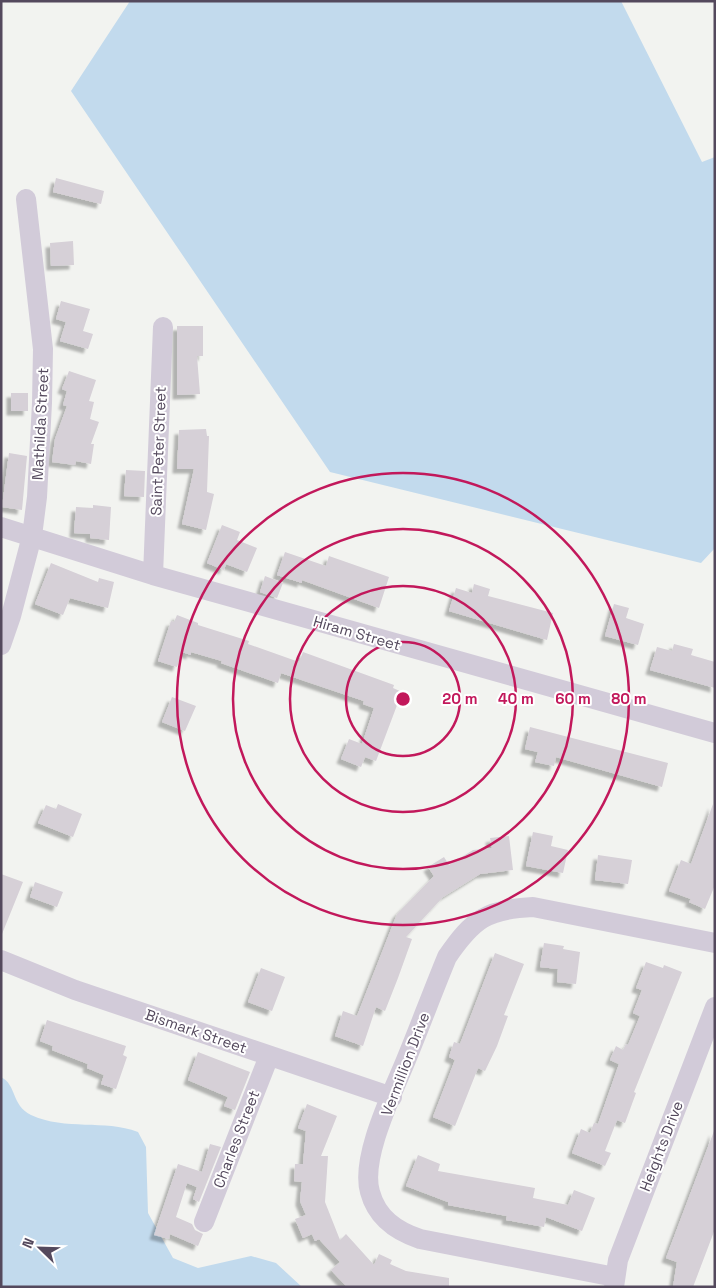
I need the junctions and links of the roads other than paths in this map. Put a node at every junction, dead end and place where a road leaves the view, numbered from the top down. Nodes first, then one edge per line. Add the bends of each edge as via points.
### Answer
1 (26, 199) dead end
2 (163, 327) dead end
3 (1, 527) edge
4 (32, 536) junction
5 (153, 575) junction
6 (1, 645) edge
7 (715, 733) edge
8 (715, 942) edge
9 (1, 960) edge
10 (715, 1007) edge
11 (269, 1056) junction
12 (392, 1097) junction
13 (204, 1222) dead end
14 (615, 1282) edge

1 - 4 street, Mathilda Street via 43,350
2 - 5 street, Saint Peter Street
3 - 4 street, Hiram Street
4 - 5 street, Hiram Street
4 - 6 street, Mathilda Street
5 - 7 street, Hiram Street
8 - 12 street, Vermillion Drive via 533,906 494,911 478,920 447,957
9 - 11 street, Bismark Street via 75,990
10 - 14 street, Heights Drive via 618,1260
11 - 12 street, Bismark Street
11 - 13 street, Charles Street
12 - 14 street, Vermillion Drive via 376,1136 368,1171 369,1190 386,1221 402,1233 420,1239

